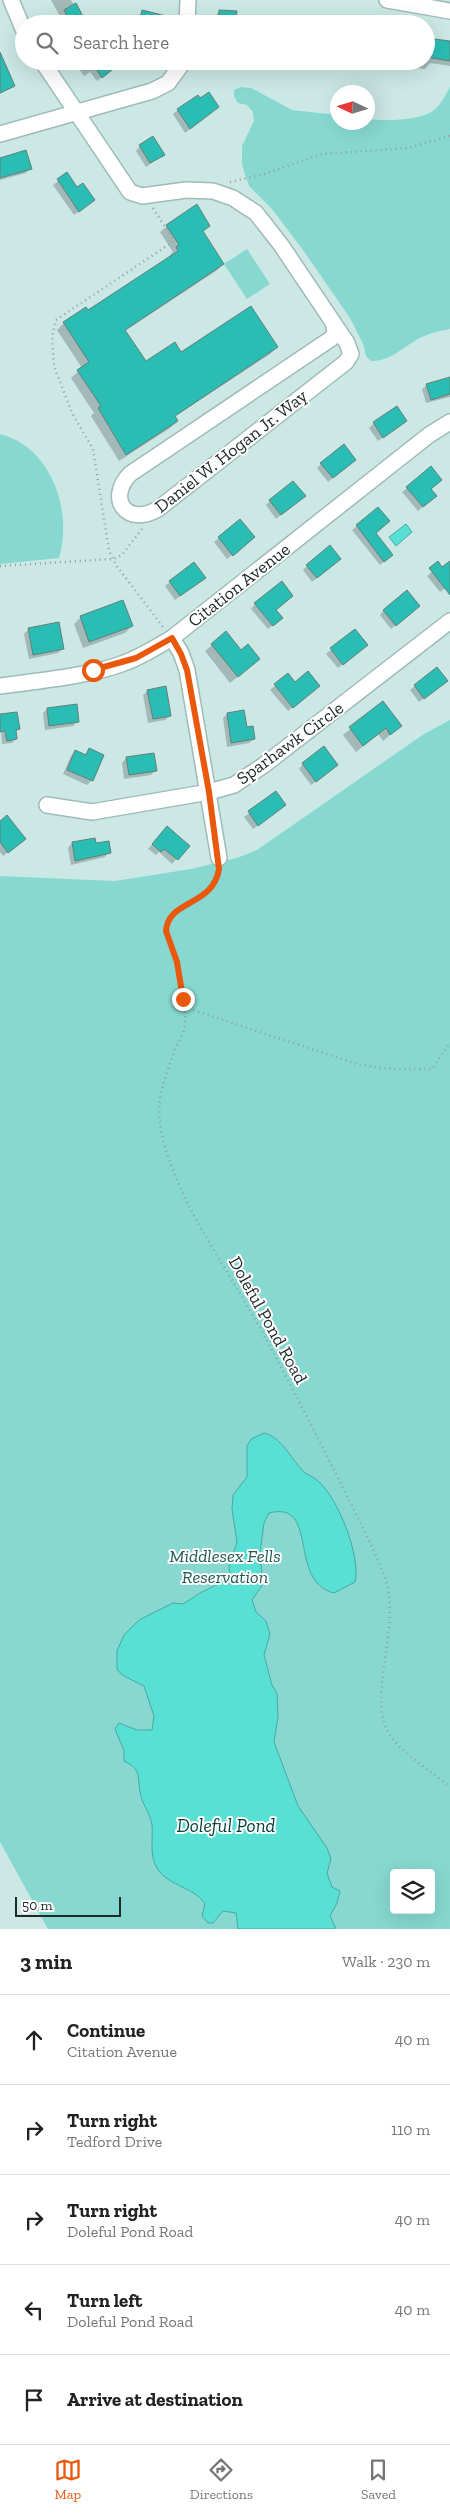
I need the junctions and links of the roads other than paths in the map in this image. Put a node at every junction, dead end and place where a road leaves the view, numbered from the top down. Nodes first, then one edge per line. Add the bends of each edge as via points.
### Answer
1 (11, 0) edge
2 (188, 0) edge
3 (387, 0) edge
4 (450, 11) edge
5 (18, 15) edge
6 (187, 15) edge
7 (48, 70) edge
8 (178, 70) edge
9 (78, 114) junction
10 (0, 134) edge
11 (334, 322) junction
12 (450, 422) edge
13 (450, 621) edge
14 (172, 638) junction
15 (0, 686) edge
16 (209, 792) junction
17 (47, 806) dead end
18 (219, 858) road end

1 - 5 street
2 - 6 street
3 - 4 street
7 - 9 street
8 - 9 street via 161,87
9 - 10 street
9 - 11 street, Daniel W. Hogan Jr. Way via 127,188 136,195 205,190 226,195 247,206 266,224
11 - 11 street, Daniel W. Hogan Jr. Way via 332,338 130,474 122,484 120,502 125,510 132,515 146,516 348,360 350,348
12 - 14 street, Citation Avenue via 429,435
13 - 16 street, Sparhawk Circle via 242,780
14 - 15 street, Citation Avenue via 122,664
14 - 16 street via 187,670
16 - 17 street, Sparhawk Circle via 92,812
16 - 18 street

